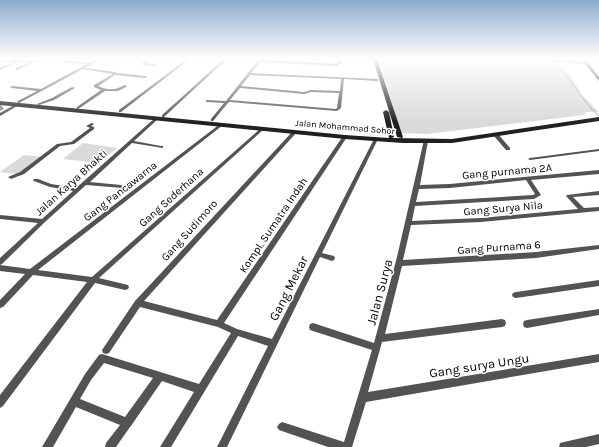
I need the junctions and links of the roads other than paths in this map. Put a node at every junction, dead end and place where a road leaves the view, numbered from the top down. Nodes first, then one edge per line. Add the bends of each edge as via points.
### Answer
1 (60, 80) edge
2 (105, 80) edge
3 (162, 80) edge
4 (204, 80) edge
5 (245, 80) edge
6 (343, 80) edge
7 (377, 80) edge
8 (379, 80) edge
9 (125, 86) dead end
10 (12, 87) dead end
11 (240, 87) junction
12 (73, 88) dead end
13 (42, 90) junction
14 (104, 90) junction
15 (340, 92) junction
16 (383, 94) junction
17 (0, 100) edge
18 (207, 101) dead end
19 (228, 102) junction
20 (0, 103) edge
21 (18, 103) junction
22 (38, 104) junction
23 (78, 108) junction
24 (91, 110) junction
25 (120, 111) junction
26 (0, 115) edge
27 (163, 116) junction
28 (598, 118) edge
29 (156, 119) junction
30 (391, 119) junction
31 (187, 120) junction
32 (212, 120) junction
33 (92, 124) dead end
34 (221, 125) junction
35 (526, 128) junction
36 (262, 129) junction
37 (295, 132) junction
38 (322, 133) junction
39 (345, 137) junction
40 (391, 137) junction
41 (400, 137) junction
42 (498, 137) junction
43 (452, 139) junction
44 (376, 140) junction
45 (131, 142) junction
46 (426, 142) junction
47 (160, 147) dead end
48 (508, 149) dead end
49 (599, 150) edge
50 (530, 159) dead end
51 (599, 172) edge
52 (11, 177) dead end
53 (528, 179) junction
54 (36, 180) dead end
55 (85, 183) junction
56 (121, 186) dead end
57 (418, 187) junction
58 (77, 190) junction
59 (599, 193) edge
60 (413, 204) junction
61 (599, 209) edge
62 (583, 210) junction
63 (0, 216) edge
64 (43, 221) junction
65 (408, 223) junction
66 (599, 247) edge
67 (318, 254) junction
68 (332, 258) dead end
69 (0, 262) edge
70 (400, 263) junction
71 (0, 268) edge
72 (31, 272) junction
73 (93, 280) junction
74 (599, 283) edge
75 (125, 287) dead end
76 (516, 295) dead end
77 (138, 303) junction
78 (0, 304) edge
79 (599, 312) edge
80 (502, 323) dead end
81 (219, 324) junction
82 (527, 324) dead end
83 (313, 327) dead end
84 (236, 332) junction
85 (274, 344) junction
86 (378, 344) junction
87 (104, 354) junction
88 (599, 358) edge
89 (160, 376) junction
90 (200, 389) junction
91 (363, 398) junction
92 (75, 402) junction
93 (0, 403) edge
94 (128, 423) junction
95 (282, 427) dead end
96 (599, 438) edge
97 (47, 447) edge
98 (110, 447) edge
99 (165, 447) edge
100 (222, 447) edge
101 (346, 447) edge
102 (564, 447) edge

1 - 13 street
2 - 14 street via 95,86
3 - 25 street
4 - 27 street
5 - 11 street
6 - 15 street
7 - 16 street
8 - 16 street
9 - 14 street via 119,90
10 - 13 street
11 - 15 street via 304,94 311,91
11 - 19 street
12 - 22 street
13 - 21 street
14 - 23 street
15 - 19 street via 339,108 317,109
16 - 30 street
17 - 21 street
18 - 19 street
19 - 32 street
20 - 21 street
21 - 22 street
21 - 24 street
21 - 26 street
22 - 23 street
23 - 24 street
24 - 25 street, Jalan Mohammad Sohor
24 - 29 street, Jalan Mohammad Sohor
25 - 27 street, Jalan Mohammad Sohor
27 - 31 street, Jalan Mohammad Sohor
28 - 35 street, Jalan Mohammad Sohor
29 - 31 street, Jalan Mohammad Sohor
29 - 45 street, Jalan Karya Bhakti
30 - 40 street
30 - 41 street
31 - 32 street, Jalan Mohammad Sohor
31 - 34 street, Jalan Mohammad Sohor
32 - 38 street, Jalan Mohammad Sohor
33 - 52 street via 88,126 93,128 72,143 59,145 20,174
34 - 36 street, Jalan Mohammad Sohor
34 - 72 street, Gang Pancawarna
35 - 42 street, Jalan Mohammad Sohor
35 - 43 street, Jalan Mohammad Sohor
36 - 37 street, Jalan Mohammad Sohor
36 - 73 street, Gang Sederhana
37 - 38 street, Jalan Mohammad Sohor
37 - 77 street, Gang Sudimoro
38 - 39 street, Jalan Mohammad Sohor
38 - 40 street, Jalan Mohammad Sohor
39 - 44 street, Jalan Mohammad Sohor
39 - 81 street, Kompl. Sumatra Indah
40 - 41 street, Jalan Mohammad Sohor
41 - 43 street, Jalan Mohammad Sohor
42 - 43 street, Jalan Mohammad Sohor
42 - 48 street
43 - 46 street, Jalan Mohammad Sohor
44 - 46 street, Jalan Mohammad Sohor
44 - 67 street, Gang Mekar
45 - 47 street
45 - 55 street, Jalan Karya Bhakti
46 - 57 street, Jalan Surya
49 - 50 street
51 - 53 street, Gang purnama 2A
53 - 57 street, Gang purnama 2A
53 - 60 street via 538,195 534,197
54 - 58 street
55 - 56 street
55 - 58 street, Jalan Karya Bhakti
57 - 60 street, Jalan Surya
58 - 64 street, Jalan Karya Bhakti
59 - 62 street via 569,196
60 - 65 street, Jalan Surya
61 - 62 street, Gang Surya Nila
62 - 65 street, Gang Surya Nila via 481,220
63 - 64 street
64 - 69 street, Jalan Karya Bhakti
65 - 70 street, Jalan Surya
66 - 70 street, Gang Purnama 6 via 514,257
67 - 68 street
67 - 85 street, Gang Mekar
70 - 86 street, Jalan Surya
71 - 72 street
72 - 73 street
72 - 78 street, Gang Pancawarna
73 - 75 street
73 - 93 street, Gang Sederhana
74 - 76 street
77 - 81 street
77 - 87 street, Gang Sudimoro
79 - 82 street
80 - 86 street
81 - 84 street
83 - 86 street
84 - 85 street
84 - 90 street
85 - 100 street, Gang Mekar
86 - 91 street, Jalan Surya
87 - 89 street
87 - 92 street, Gang Sudimoro
88 - 91 street, Gang surya Ungu
89 - 90 street
89 - 94 street
90 - 99 street
91 - 101 street, Jalan Surya
92 - 94 street
92 - 97 street, Gang Sudimoro
94 - 98 street
95 - 101 street
96 - 102 street

